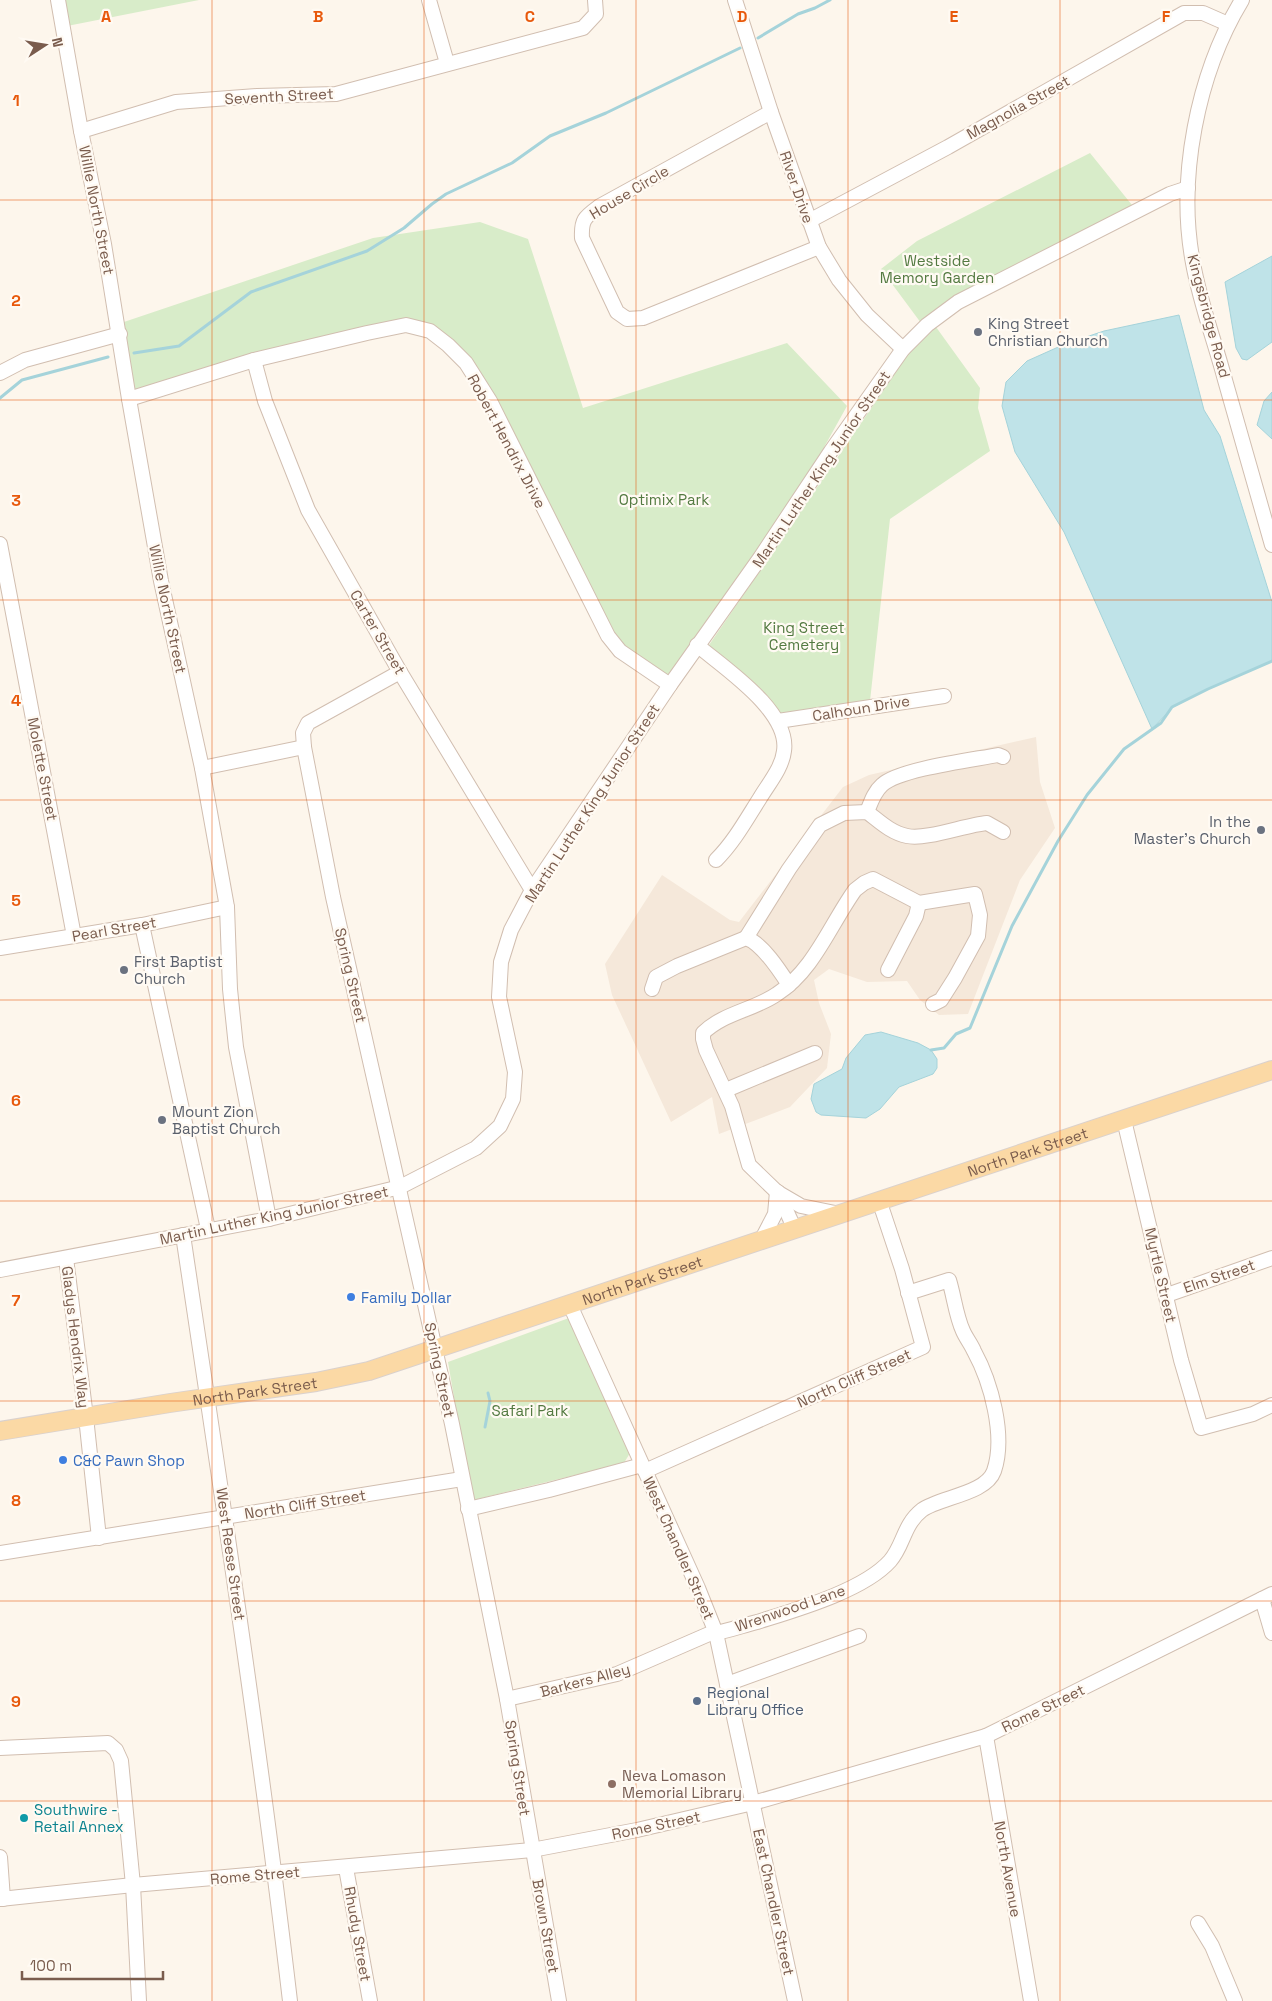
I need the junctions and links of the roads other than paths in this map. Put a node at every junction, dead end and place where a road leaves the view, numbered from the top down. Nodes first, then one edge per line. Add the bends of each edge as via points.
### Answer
1 (57, 0) edge
2 (429, 0) edge
3 (594, 0) edge
4 (736, 0) edge
5 (1242, 0) edge
6 (1228, 24) junction
7 (447, 63) junction
8 (771, 112) junction
9 (81, 131) junction
10 (1188, 188) junction
11 (809, 221) junction
12 (819, 247) junction
13 (120, 334) junction
14 (903, 349) junction
15 (254, 360) junction
16 (0, 373) edge
17 (129, 399) junction
18 (0, 544) edge
19 (1272, 545) edge
20 (697, 645) junction
21 (400, 672) junction
22 (670, 684) junction
23 (944, 696) dead end
24 (778, 721) junction
25 (304, 747) junction
26 (1003, 757) dead end
27 (202, 768) junction
28 (867, 812) junction
29 (1003, 832) dead end
30 (716, 860) dead end
31 (532, 890) junction
32 (918, 903) junction
33 (227, 907) junction
34 (142, 925) junction
35 (74, 936) junction
36 (746, 938) junction
37 (0, 948) edge
38 (888, 970) dead end
39 (789, 985) junction
40 (652, 988) dead end
41 (933, 1004) dead end
42 (815, 1053) dead end
43 (1272, 1070) edge
44 (726, 1090) junction
45 (1124, 1120) junction
46 (400, 1187) junction
47 (777, 1192) junction
48 (879, 1200) junction
49 (840, 1214) junction
50 (269, 1219) junction
51 (208, 1229) junction
52 (795, 1230) junction
53 (183, 1235) junction
54 (761, 1241) junction
55 (66, 1258) junction
56 (1272, 1258) edge
57 (0, 1270) edge
58 (908, 1294) junction
59 (1167, 1295) junction
60 (570, 1304) junction
61 (436, 1349) junction
62 (208, 1398) junction
63 (1272, 1405) edge
64 (86, 1417) junction
65 (0, 1431) edge
66 (643, 1468) junction
67 (462, 1479) junction
68 (468, 1509) junction
69 (226, 1517) junction
70 (99, 1538) junction
71 (0, 1553) edge
72 (1267, 1596) edge
73 (716, 1633) junction
74 (1272, 1633) edge
75 (859, 1636) dead end
76 (727, 1684) junction
77 (507, 1700) junction
78 (986, 1736) junction
79 (0, 1748) edge
80 (753, 1803) junction
81 (532, 1850) junction
82 (0, 1857) edge
83 (346, 1868) junction
84 (275, 1874) junction
85 (133, 1885) junction
86 (2, 1899) edge
87 (1198, 1922) dead end
88 (140, 2001) edge
89 (290, 2001) edge
90 (370, 2001) edge
91 (559, 2001) edge
92 (795, 2001) edge
93 (1031, 2001) edge
94 (1235, 2001) edge

1 - 9 street, Willie North Street
2 - 7 street
3 - 7 street, Seventh Street via 596,14 583,28
4 - 8 street, River Drive
5 - 6 street, Kingsbridge Road
6 - 10 street, Kingsbridge Road via 1214,58 1196,122
6 - 11 street, Magnolia Street via 1203,13 1184,13
7 - 9 street, Seventh Street via 336,94 176,102
8 - 11 street, River Drive
8 - 12 street, House Circle via 600,206 586,217 582,238 617,312 627,319 659,312
9 - 13 street, Willie North Street
10 - 14 street, Martin Luther King Junior Street via 1170,194 958,302 927,325
10 - 19 street, Kingsbridge Road via 1188,228 1197,282
11 - 12 street, River Drive
12 - 14 street, River Drive via 839,280 867,315
13 - 16 street via 25,360
13 - 17 street, Willie North Street
14 - 20 street, Martin Luther King Junior Street
15 - 17 street, Robert Hendrix Drive
15 - 21 street, Carter Street via 265,401 308,510
15 - 22 street, Robert Hendrix Drive via 406,325 430,331 448,345 466,364 490,401 608,636 620,651
17 - 27 street, Willie North Street via 161,581
18 - 35 street, Molette Street
20 - 22 street, Martin Luther King Junior Street
20 - 24 street via 745,685
21 - 25 street via 308,723 303,733
21 - 31 street, Carter Street
22 - 31 street, Martin Luther King Junior Street
23 - 24 street, Calhoun Drive
24 - 30 street via 783,731 784,748 777,770 730,846
25 - 27 street
25 - 46 street, Spring Street via 333,898
26 - 28 street via 998,755 904,773 883,784
27 - 33 street, Willie North Street
28 - 29 street via 891,830 908,836 987,823
28 - 36 street via 844,813 820,826 788,869
31 - 46 street, Martin Luther King Junior Street via 510,930 501,962 499,997 515,1072 513,1099 500,1126 476,1148
32 - 38 street via 916,916
32 - 39 street via 873,879 864,883 846,902 811,960
32 - 41 street via 975,894 980,916 978,936 941,1000
33 - 34 street, Pearl Street
33 - 50 street, Willie North Street via 236,1047
34 - 35 street, Pearl Street
34 - 51 street
35 - 37 street, Pearl Street
36 - 39 street via 753,940
36 - 40 street via 656,977
39 - 44 street via 776,995 712,1024 703,1033 706,1050
42 - 44 street
43 - 45 main road, North Park Street
44 - 47 street via 749,1165
45 - 48 main road, North Park Street
45 - 59 street, Myrtle Street
46 - 50 street, Martin Luther King Junior Street
46 - 61 street, Spring Street
47 - 49 street via 801,1206
47 - 52 street
47 - 54 street via 775,1214
48 - 49 main road, North Park Street
48 - 58 street, North Cliff Street
49 - 52 main road, North Park Street
50 - 51 street, Martin Luther King Junior Street
51 - 53 street, Martin Luther King Junior Street
52 - 54 main road, North Park Street
53 - 55 street, Martin Luther King Junior Street
53 - 62 street, West Reese Street
54 - 60 main road, North Park Street
55 - 57 street, Martin Luther King Junior Street
55 - 64 street, Gladys Hendrix Way
56 - 59 street, Elm Street
58 - 66 street, North Cliff Street via 923,1347
58 - 73 street, Wrenwood Lane via 950,1280 962,1330 991,1392 997,1429 993,1473 980,1486 923,1510 911,1521 890,1560 868,1578 792,1611
59 - 63 street, Myrtle Street via 1181,1360 1201,1428 1253,1414
60 - 61 main road, North Park Street
60 - 66 street, West Chandler Street
61 - 62 main road, North Park Street via 369,1371
61 - 67 street, Spring Street
62 - 64 main road, North Park Street
62 - 69 street, West Reese Street
64 - 65 main road, North Park Street
64 - 70 street, Gladys Hendrix Way
66 - 68 street, North Cliff Street
66 - 73 street, West Chandler Street
67 - 68 street, Spring Street
67 - 69 street, North Cliff Street
68 - 77 street, Spring Street
69 - 70 street, North Cliff Street
69 - 84 street, West Reese Street
70 - 71 street, North Cliff Street
72 - 74 street
72 - 78 street, Rome Street
73 - 76 street, West Chandler Street
73 - 77 street, Barkers Alley via 617,1674
75 - 76 street
76 - 80 street, West Chandler Street
77 - 81 street, Spring Street
78 - 80 street, Rome Street
78 - 93 street, North Avenue
79 - 85 street via 108,1743 116,1750 121,1761
80 - 81 street, Rome Street
80 - 92 street, East Chandler Street
81 - 83 street, Rome Street
81 - 91 street, Brown Street
82 - 86 street
83 - 84 street, Rome Street
83 - 90 street, Rhudy Street
84 - 85 street, Rome Street
84 - 89 street, West Reese Street
85 - 86 street, Rome Street
85 - 88 street
87 - 94 street

